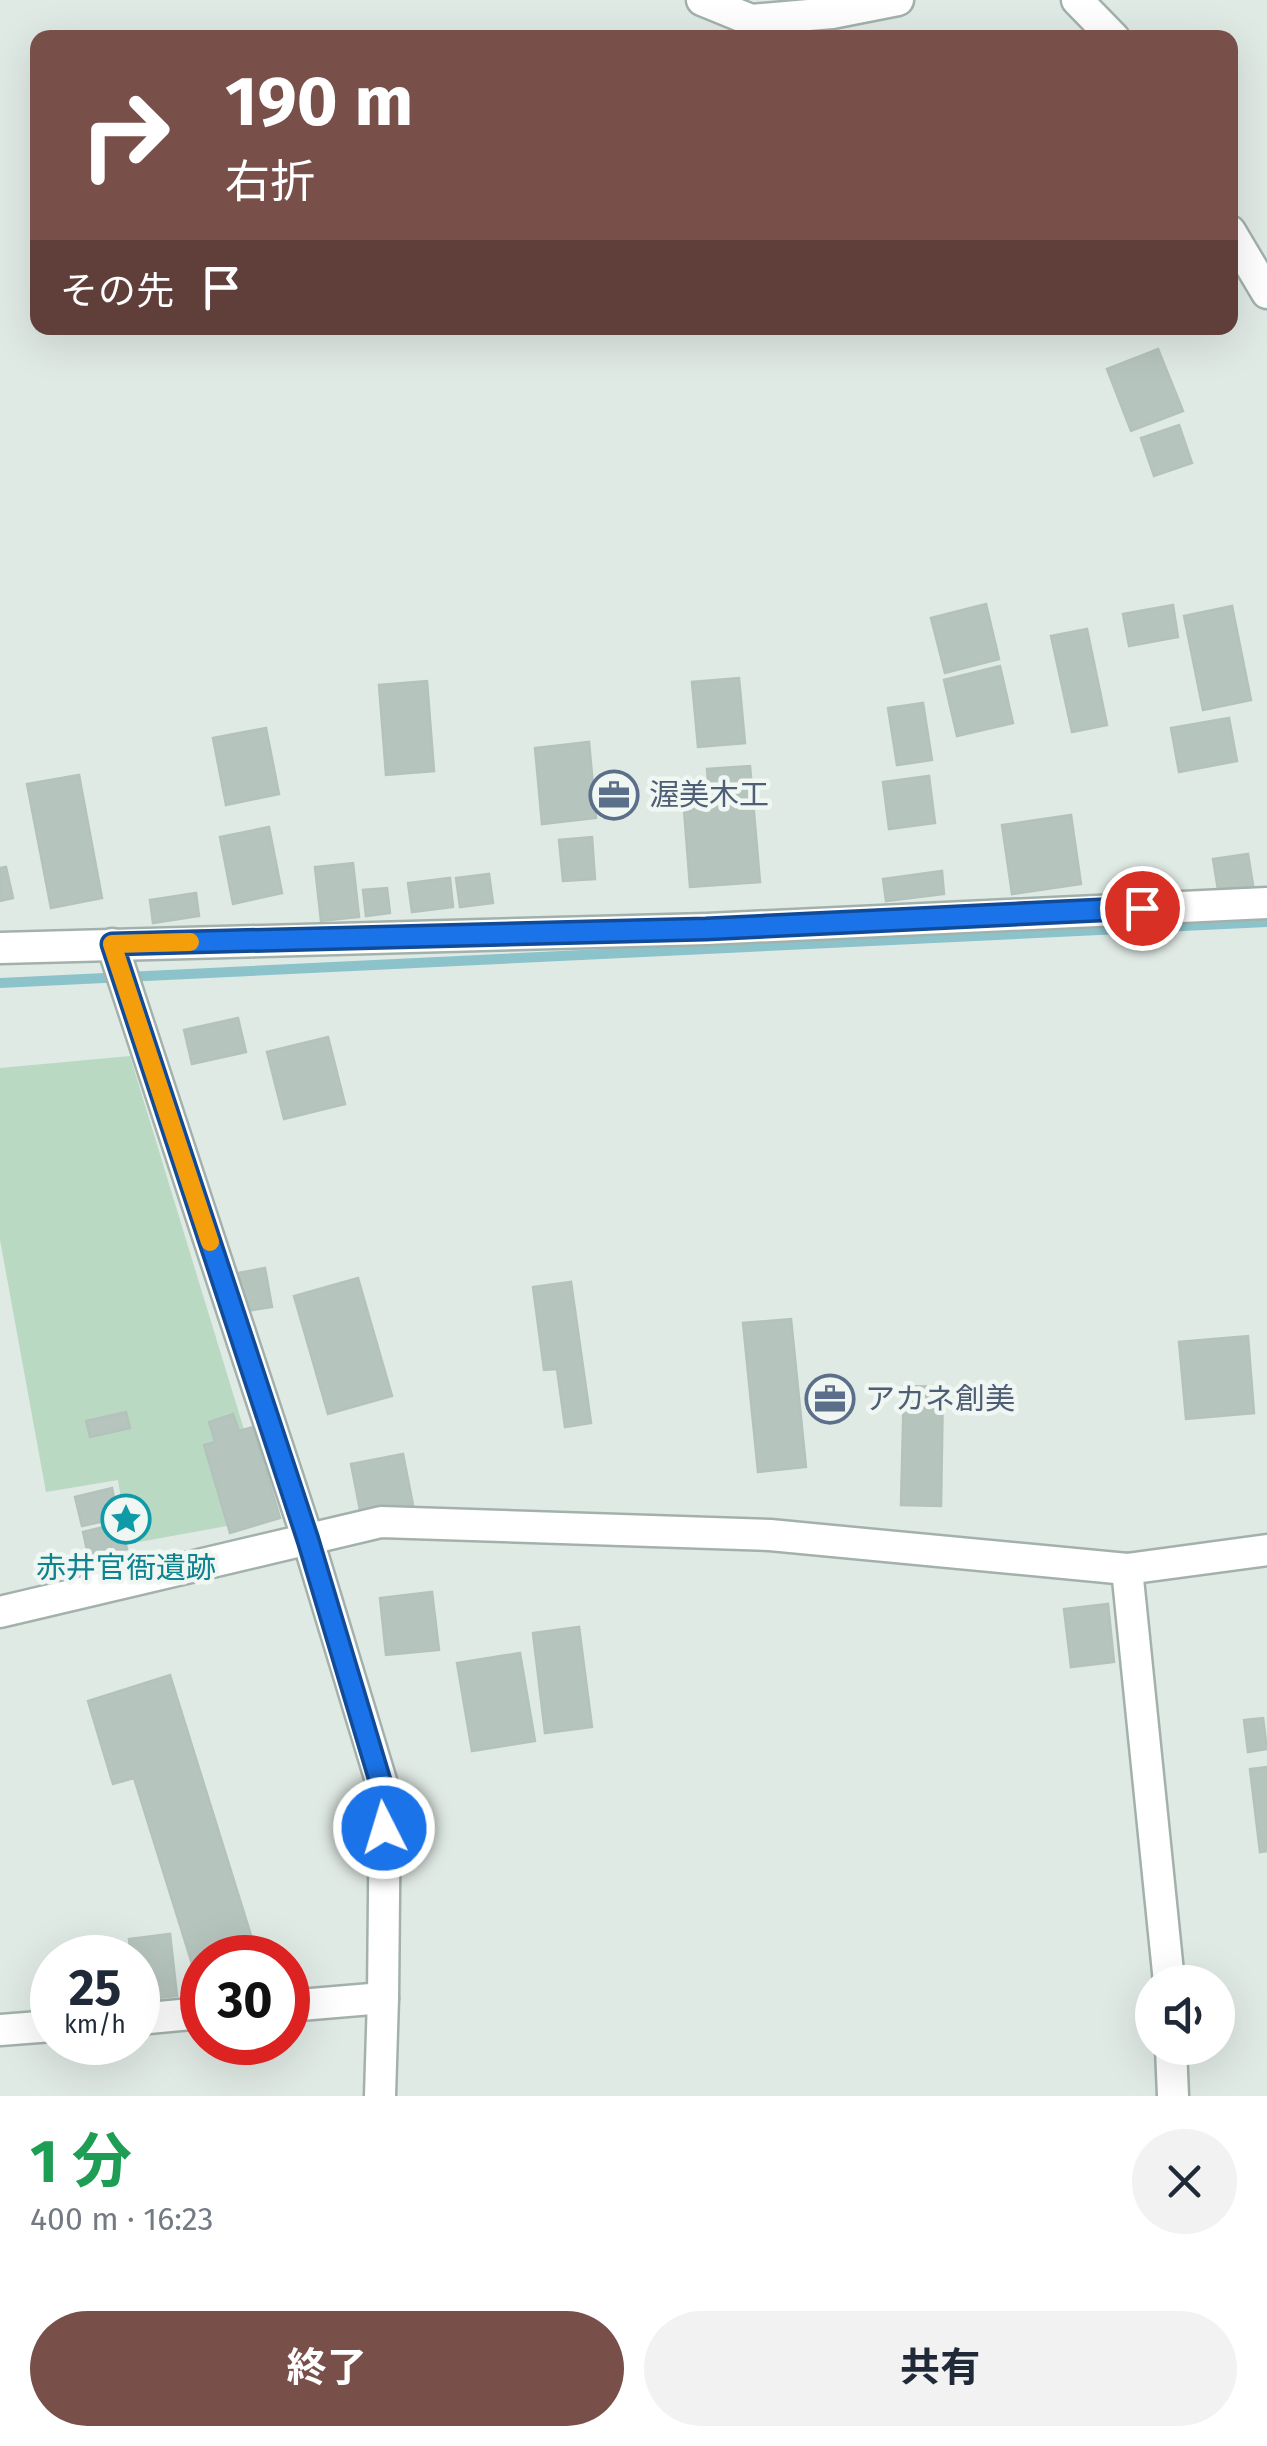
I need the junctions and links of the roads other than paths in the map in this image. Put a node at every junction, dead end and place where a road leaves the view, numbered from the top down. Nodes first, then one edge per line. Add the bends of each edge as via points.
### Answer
1 (702, 0) edge
2 (898, 0) edge
3 (1077, 0) edge
4 (1106, 30) edge
5 (1238, 245) edge
6 (1267, 293) edge
7 (1267, 903) edge
8 (112, 944) junction
9 (0, 948) edge
10 (308, 1540) junction
11 (1267, 1550) edge
12 (1127, 1570) junction
13 (0, 1612) edge
14 (1167, 1965) edge
15 (383, 1998) junction
16 (310, 2004) edge
17 (30, 2028) edge
18 (0, 2030) edge
19 (1172, 2065) edge
20 (380, 2096) edge
21 (1173, 2096) edge

1 - 2 street via 751,20
3 - 4 street
5 - 6 street
7 - 8 street via 706,929
8 - 9 street
8 - 10 street
10 - 12 street via 381,1522 732,1534
10 - 13 street
10 - 15 street via 384,1794
11 - 12 street
12 - 14 street
15 - 16 street
15 - 20 street
17 - 18 street
19 - 21 street

